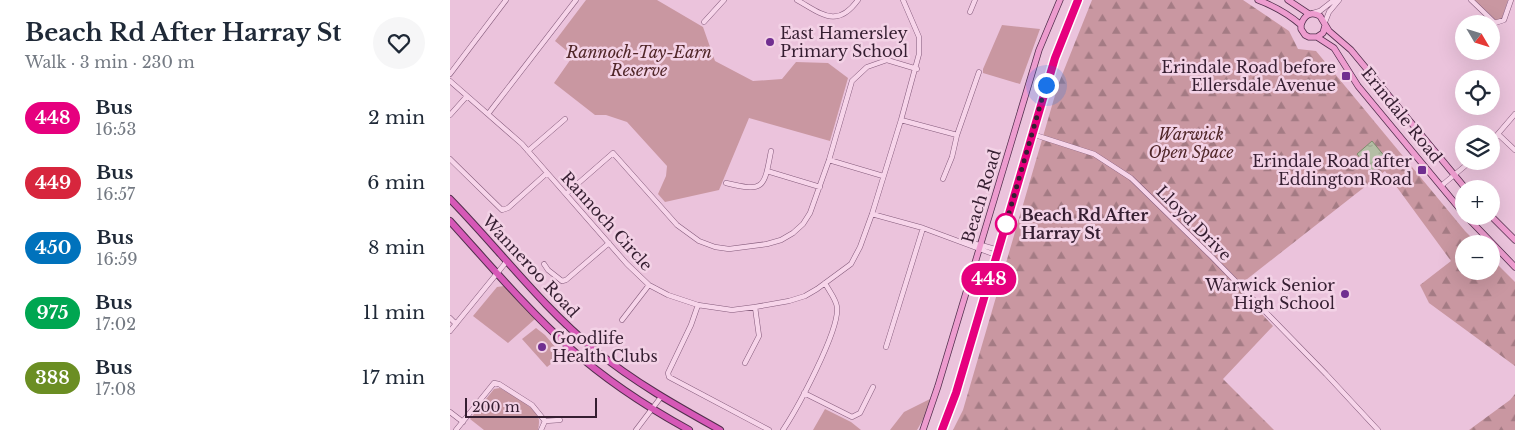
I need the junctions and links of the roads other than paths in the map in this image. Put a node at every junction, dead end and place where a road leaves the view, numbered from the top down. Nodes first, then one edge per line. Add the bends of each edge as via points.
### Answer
1 (506, 0) edge
2 (576, 0) edge
3 (724, 0) edge
4 (797, 0) edge
5 (858, 0) edge
6 (904, 0) edge
7 (975, 0) edge
8 (1060, 0) edge
9 (1078, 0) edge
10 (1258, 0) edge
11 (1288, 0) edge
12 (1334, 0) edge
13 (1339, 0) edge
14 (1471, 0) edge
15 (1511, 0) edge
16 (970, 12) dead end
17 (1311, 14) junction
18 (704, 22) dead end
19 (1301, 24) junction
20 (1325, 24) junction
21 (1317, 37) junction
22 (916, 69) junction
23 (979, 72) dead end
24 (450, 74) edge
25 (450, 82) edge
26 (467, 96) junction
27 (488, 114) junction
28 (1515, 114) edge
29 (450, 115) edge
30 (565, 119) dead end
31 (901, 120) junction
32 (1500, 133) edge
33 (1032, 134) junction
34 (957, 135) junction
35 (1500, 135) edge
36 (1515, 150) edge
37 (528, 151) junction
38 (771, 151) dead end
39 (450, 159) edge
40 (829, 160) junction
41 (1460, 170) edge
42 (767, 171) junction
43 (547, 173) junction
44 (1455, 175) junction
45 (883, 176) junction
46 (943, 179) dead end
47 (1459, 180) edge
48 (726, 183) dead end
49 (1441, 186) junction
50 (820, 187) junction
51 (566, 194) junction
52 (450, 200) edge
53 (1455, 203) edge
54 (872, 214) junction
55 (450, 221) edge
56 (1474, 225) edge
57 (1500, 225) edge
58 (923, 228) junction
59 (1515, 240) edge
60 (609, 243) junction
61 (980, 247) junction
62 (997, 253) junction
63 (506, 261) junction
64 (544, 264) dead end
65 (1515, 268) edge
66 (497, 272) junction
67 (825, 284) junction
68 (649, 286) junction
69 (698, 305) junction
70 (755, 307) junction
71 (450, 318) edge
72 (622, 320) dead end
73 (456, 324) junction
74 (450, 331) edge
75 (886, 347) dead end
76 (745, 363) dead end
77 (873, 387) dead end
78 (804, 393) junction
79 (661, 397) junction
80 (653, 410) junction
81 (950, 410) junction
82 (450, 412) edge
83 (560, 420) dead end
84 (463, 422) junction
85 (545, 422) junction
86 (456, 430) edge
87 (542, 430) edge
88 (636, 430) edge
89 (689, 430) edge
90 (720, 430) edge
91 (769, 430) edge
92 (783, 430) edge
93 (923, 430) edge
94 (938, 430) edge
95 (942, 430) edge
96 (1378, 430) edge

1 - 24 street
2 - 27 street
3 - 18 street
4 - 5 street via 836,17 848,12
6 - 22 street, Rannoch Circle via 919,37
7 - 16 street
8 - 61 main road, Beach Road via 1039,50
9 - 33 main road, Beach Road via 1055,58
10 - 19 main road, Erindale Road via 1280,9
11 - 17 main road, Erindale Road
12 - 17 street
13 - 20 street via 1329,12
14 - 15 street via 1495,24 1504,20
17 - 19 main road via 1305,16
17 - 20 main road, Erindale Road via 1320,16
19 - 21 main road, Erindale Road via 1305,35
20 - 21 main road via 1323,33
20 - 44 main road, Erindale Road via 1352,50
21 - 49 main road, Erindale Road via 1334,48 1358,86
22 - 31 street, Rannoch Circle
22 - 40 street via 887,60 867,67 852,81
23 - 34 street
25 - 26 street, Rannoch Circle
26 - 27 street, Rannoch Circle
26 - 29 street
27 - 37 street, Rannoch Circle
28 - 32 street
30 - 37 street
31 - 34 street
31 - 45 street, Rannoch Circle
33 - 62 main road, Beach Road
33 - 96 street, Lloyd Drive via 1094,154 1131,178 1212,257
34 - 46 street
35 - 36 street
37 - 43 street, Rannoch Circle
38 - 42 street
39 - 43 street via 502,210
40 - 45 street
40 - 50 street
41 - 44 street
42 - 48 street via 763,182 752,188
42 - 50 street
43 - 51 street, Rannoch Circle
44 - 47 main road, Erindale Road
44 - 49 street
45 - 54 street, Rannoch Circle
49 - 53 main road, Erindale Road
50 - 51 street via 807,219 787,237 767,244 729,249 715,247 686,233 613,153
51 - 60 street, Rannoch Circle
52 - 63 highway, Wanneroo Road
54 - 58 street
54 - 67 street, Rannoch Circle via 851,264
55 - 66 highway, Wanneroo Road
56 - 65 main road, Erindale Road
57 - 59 main road
58 - 61 street
58 - 75 street
60 - 64 street via 566,280 554,276
60 - 68 street, Rannoch Circle
61 - 62 street
61 - 93 main road, Beach Road
62 - 81 main road, Beach Road
63 - 66 street
63 - 79 highway, Wanneroo Road via 595,350
66 - 73 street
66 - 80 highway, Wanneroo Road via 571,348
67 - 70 street, Rannoch Circle via 796,299
67 - 78 street via 836,304 836,318
68 - 69 street, Rannoch Circle
68 - 72 street
69 - 70 street, Rannoch Circle via 732,310
69 - 91 street via 669,377
70 - 76 street via 759,336
71 - 73 street
73 - 74 street
77 - 78 street via 860,413 852,417
78 - 92 street
79 - 80 street
79 - 90 highway, Wanneroo Road
80 - 88 street
80 - 89 highway, Wanneroo Road
81 - 94 main road
81 - 95 main road, Beach Road
82 - 84 street
83 - 85 street
84 - 85 street via 494,384 532,405
84 - 86 street
85 - 87 street

